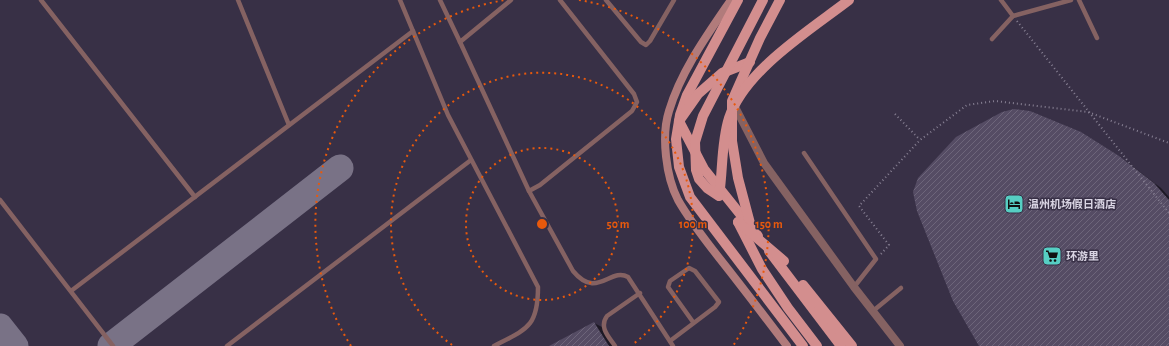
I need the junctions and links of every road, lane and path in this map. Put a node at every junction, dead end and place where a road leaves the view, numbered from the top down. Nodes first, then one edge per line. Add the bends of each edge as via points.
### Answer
1 (41, 0) edge
2 (238, 0) edge
3 (400, 0) edge
4 (440, 0) edge
5 (511, 0) edge
6 (560, 0) edge
7 (606, 0) edge
8 (674, 0) edge
9 (730, 0) edge
10 (738, 0) edge
11 (762, 0) edge
12 (780, 0) edge
13 (849, 0) edge
14 (1001, 0) edge
15 (1071, 0) edge
16 (1079, 0) edge
17 (1013, 16) junction
18 (413, 31) junction
19 (1097, 38) dead end
20 (992, 40) dead end
21 (460, 42) junction
22 (750, 62) junction
23 (732, 101) junction
24 (1088, 112) junction
25 (895, 114) dead end
26 (679, 121) junction
27 (289, 125) junction
28 (920, 140) junction
29 (1169, 143) edge
30 (804, 153) dead end
31 (471, 160) junction
32 (529, 192) junction
33 (195, 196) junction
34 (719, 196) junction
35 (0, 200) edge
36 (1169, 213) edge
37 (738, 222) junction
38 (751, 227) junction
39 (876, 259) junction
40 (854, 287) junction
41 (900, 288) dead end
42 (71, 291) junction
43 (640, 294) junction
44 (873, 311) junction
45 (693, 322) junction
46 (670, 341) junction
47 (113, 346) edge
48 (227, 346) edge
49 (494, 346) edge
50 (615, 346) edge
51 (673, 346) edge
52 (787, 346) edge
53 (803, 346) edge
54 (817, 346) edge
55 (841, 346) edge
56 (852, 346) edge
57 (900, 346) edge

1 - 33 lane
2 - 27 lane
3 - 18 lane
4 - 21 lane
5 - 21 lane
6 - 32 lane via 634,94 637,102 632,111
7 - 8 lane via 642,44 646,45
9 - 52 main road via 698,49 668,112 665,132 667,162 678,199 697,230
10 - 26 main road via 687,95
11 - 34 main road, bridge via 703,116 695,142 696,170 699,178 707,188
12 - 22 main road
13 - 34 main road, bridge via 778,54 744,90 730,118
14 - 17 lane
15 - 17 lane
16 - 19 lane
17 - 20 lane
17 - 24 path
18 - 27 lane
18 - 31 lane via 448,115
21 - 32 lane
22 - 23 main road
22 - 26 main road via 722,73 698,94
23 - 38 main road via 732,141 738,178
23 - 40 street via 764,163
24 - 28 path via 994,101 967,105
24 - 29 path
24 - 36 path
25 - 28 path
26 - 38 main road via 704,169
26 - 53 main road via 676,139 679,167 690,197
27 - 33 lane
28 - 39 path via 859,206 889,245
30 - 39 lane
31 - 48 lane
31 - 49 lane via 538,287 536,314 527,329
32 - 43 lane via 578,276 594,283 624,274 633,282
33 - 42 lane
34 - 37 main road
35 - 42 lane
37 - 54 main road via 762,268
37 - 56 main road, bridge via 784,261
38 - 55 main road
39 - 40 lane
40 - 44 street
41 - 44 lane
42 - 47 lane
43 - 46 lane
43 - 50 lane via 604,320 603,328
44 - 57 street
45 - 45 lane via 719,302 695,271 689,268 670,281 668,287
45 - 46 lane
46 - 51 lane

